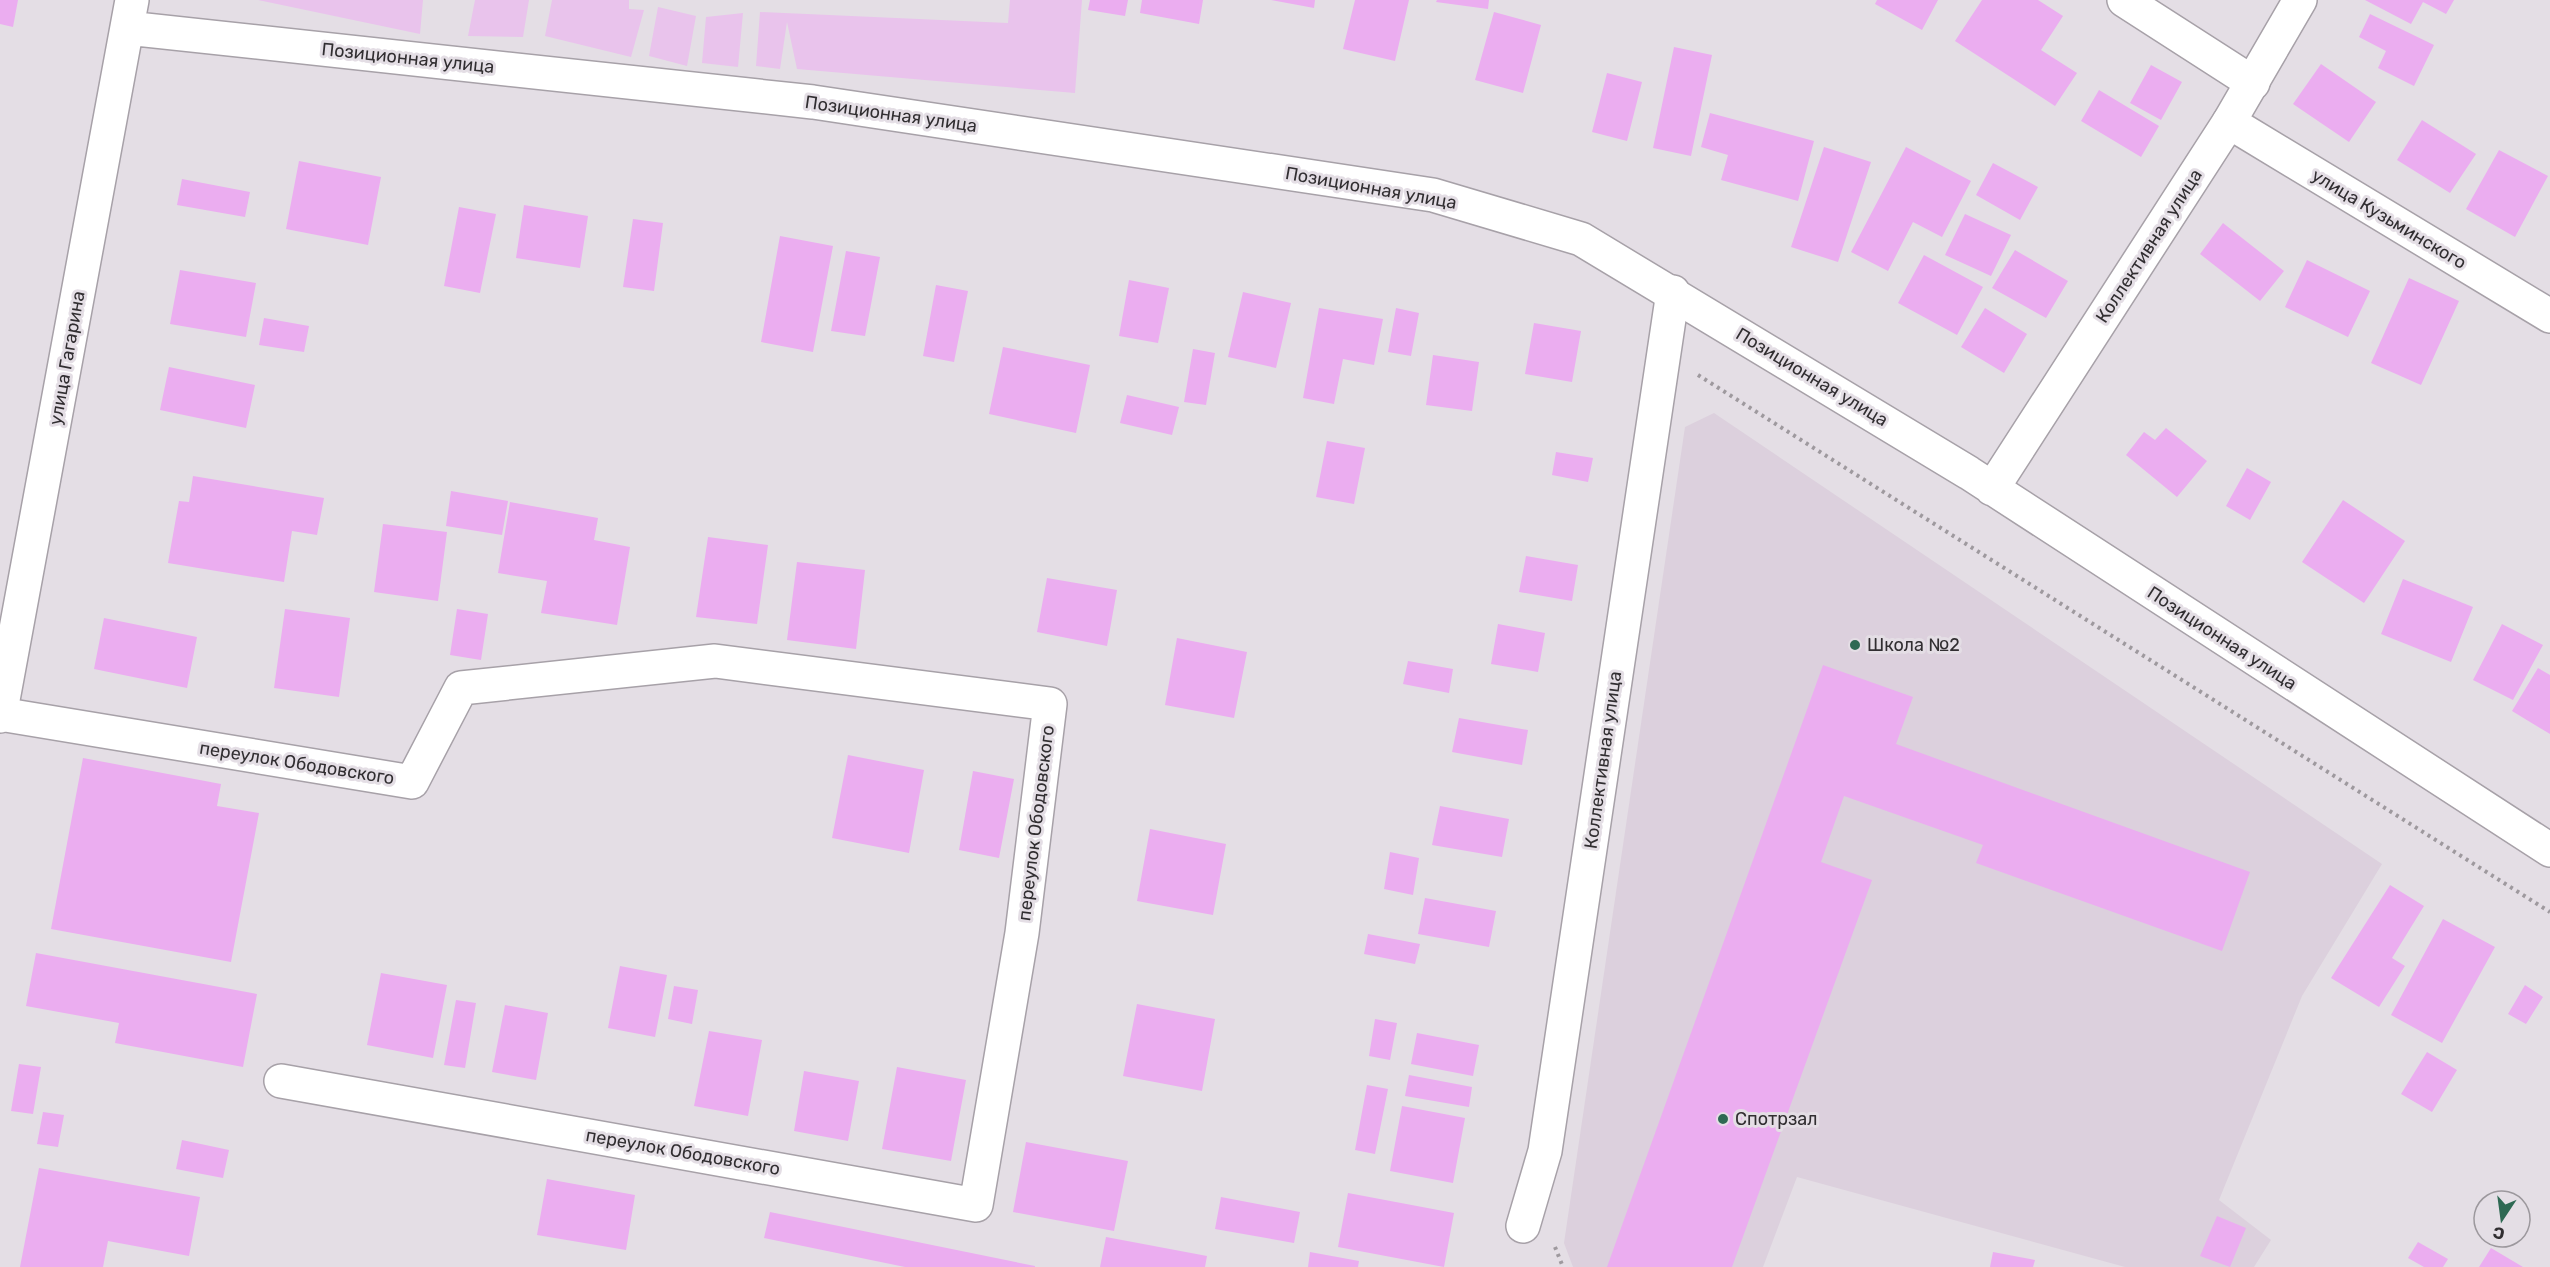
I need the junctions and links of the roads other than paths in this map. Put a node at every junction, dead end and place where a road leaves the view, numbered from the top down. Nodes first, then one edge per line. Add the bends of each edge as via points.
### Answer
1 (2124, 0) edge
2 (2300, 0) edge
3 (129, 14) edge
4 (2253, 83) junction
5 (2229, 122) junction
6 (1673, 292) junction
7 (2550, 316) edge
8 (1992, 489) junction
9 (0, 715) edge
10 (2550, 850) edge
11 (281, 1081) dead end
12 (1523, 1226) dead end

1 - 4 street
2 - 4 street, Коллективная улица
3 - 6 street, Позиционная улица via 813,102 1433,195 1581,238
3 - 9 street, улица Гагарина
4 - 5 street, Коллективная улица
5 - 7 street, улица Кузьминского
5 - 8 street, Коллективная улица
6 - 8 street, Позиционная улица
6 - 12 street, Коллективная улица via 1545,1151
8 - 10 street, Позиционная улица
9 - 11 street, переулок Ободовского via 412,782 461,688 715,661 1050,704 1022,933 976,1205

